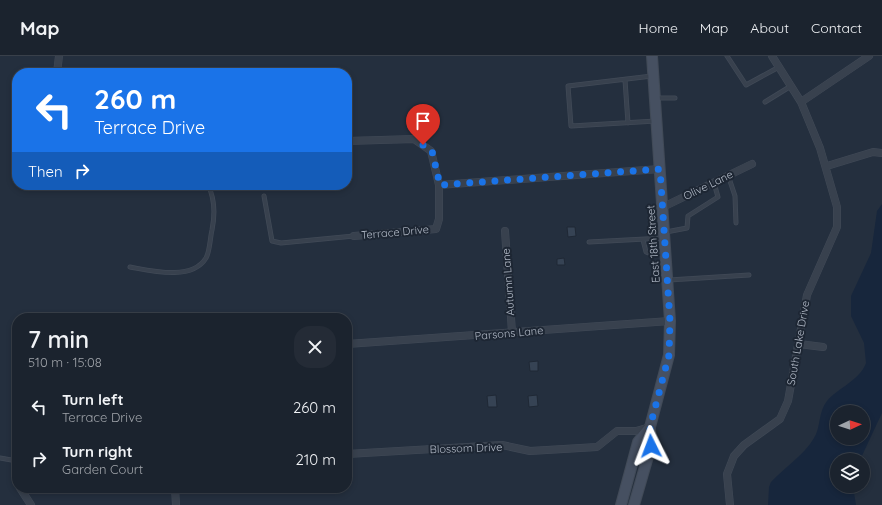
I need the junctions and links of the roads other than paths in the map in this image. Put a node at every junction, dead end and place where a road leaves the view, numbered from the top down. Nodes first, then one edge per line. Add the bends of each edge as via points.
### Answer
1 (59, 56) edge
2 (652, 56) edge
3 (727, 56) edge
4 (772, 56) edge
5 (869, 56) edge
6 (779, 67) junction
7 (58, 68) edge
8 (654, 76) junction
9 (625, 80) junction
10 (791, 86) junction
11 (655, 98) junction
12 (675, 98) dead end
13 (765, 102) dead end
14 (801, 102) junction
15 (657, 121) junction
16 (628, 123) junction
17 (352, 141) edge
18 (882, 153) edge
19 (752, 164) dead end
20 (827, 166) junction
21 (660, 169) junction
22 (728, 176) junction
23 (714, 182) junction
24 (440, 185) junction
25 (210, 190) edge
26 (264, 196) dead end
27 (663, 207) junction
28 (736, 223) dead end
29 (505, 231) dead end
30 (665, 235) junction
31 (354, 236) joint
32 (643, 240) junction
33 (589, 242) dead end
34 (666, 254) junction
35 (130, 267) dead end
36 (749, 275) dead end
37 (668, 280) junction
38 (670, 321) junction
39 (512, 332) junction
40 (352, 344) edge
41 (799, 344) junction
42 (823, 347) dead end
43 (650, 427) junction
44 (352, 454) edge
45 (0, 458) edge
46 (12, 459) edge
47 (23, 493) edge
48 (175, 493) edge
49 (31, 505) edge
50 (176, 505) edge
51 (621, 505) edge
52 (634, 505) edge
53 (730, 505) edge

1 - 7 street
2 - 8 main road, East 18th Street
3 - 6 lane via 746,84
4 - 6 street, South Lake Drive
5 - 14 street
6 - 10 street, South Lake Drive
8 - 9 lane
8 - 11 main road, East 18th Street
9 - 16 lane
9 - 16 lane via 568,86 571,126
10 - 13 lane
10 - 14 street, South Lake Drive
11 - 12 lane
11 - 15 main road, East 18th Street
14 - 20 street, South Lake Drive
15 - 16 lane
15 - 21 main road, East 18th Street
17 - 24 street via 414,139 432,151
18 - 20 street via 873,152
19 - 22 street, Olive Lane
20 - 41 street, South Lake Drive via 838,207 837,227 807,295
21 - 24 street
21 - 27 main road, East 18th Street
22 - 23 street, Olive Lane
22 - 28 lane via 735,196
23 - 27 street, Olive Lane
23 - 30 lane via 718,197 688,216 687,228
24 - 31 street, Terrace Drive via 439,219 436,229
25 - 35 lane via 214,217 206,257 194,269 178,272
26 - 31 lane via 272,240 281,243
27 - 30 main road, East 18th Street
29 - 39 street, Autumn Lane
30 - 32 lane
30 - 34 main road, East 18th Street
32 - 33 lane
32 - 34 lane via 646,252
34 - 37 main road, East 18th Street
36 - 37 lane
37 - 38 main road, East 18th Street
38 - 39 street, Parsons Lane
38 - 43 main road, East 18th Street via 669,355
39 - 40 street, Parsons Lane
41 - 42 street
41 - 53 street, South Lake Drive via 788,401 780,419 744,445 734,456 727,474
43 - 44 street, Blossom Drive via 636,431 617,431 597,447 530,451 502,445
43 - 51 main road, East 18th Street via 638,442
43 - 52 main road, East 18th Street via 651,446
45 - 46 lane
47 - 49 street
48 - 50 street

